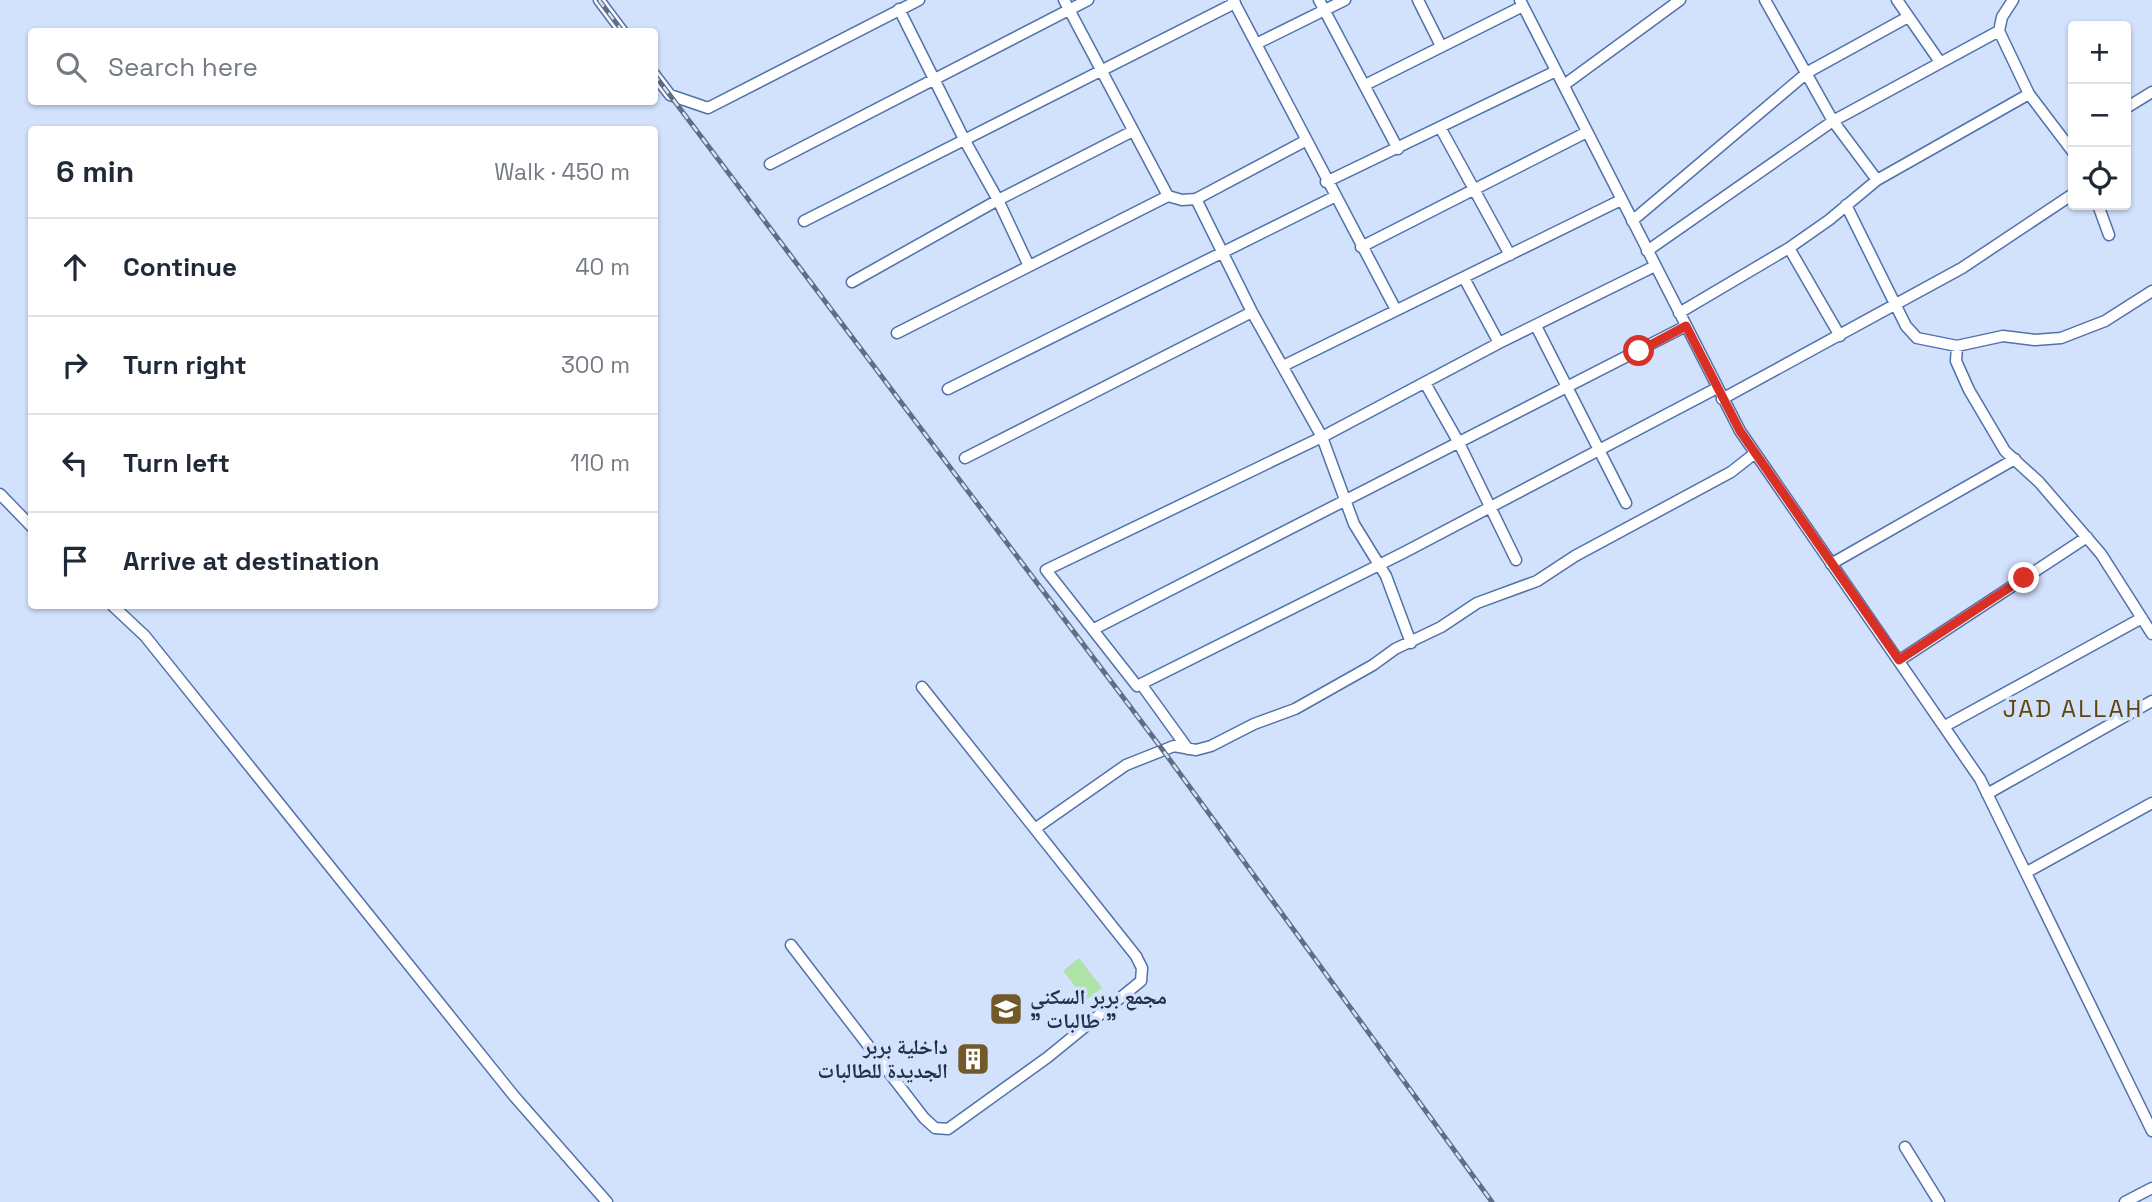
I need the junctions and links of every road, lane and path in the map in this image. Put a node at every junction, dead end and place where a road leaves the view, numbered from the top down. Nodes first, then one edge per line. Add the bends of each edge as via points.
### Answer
1 (599, 0) edge
2 (919, 0) edge
3 (1064, 0) edge
4 (1088, 0) edge
5 (1345, 0) edge
6 (1418, 0) edge
7 (1679, 0) edge
8 (1765, 0) edge
9 (1897, 0) edge
10 (2012, 0) edge
11 (1234, 1) edge
12 (1521, 3) edge
13 (1322, 5) edge
14 (899, 9) junction
15 (1069, 10) junction
16 (1908, 17) junction
17 (620, 28) edge
18 (1999, 31) junction
19 (1256, 44) junction
20 (1441, 46) junction
21 (1940, 62) junction
22 (1101, 71) junction
23 (1556, 71) junction
24 (1808, 72) junction
25 (934, 77) junction
26 (658, 79) edge
27 (1365, 85) junction
28 (1564, 85) junction
29 (2152, 92) edge
30 (2029, 94) junction
31 (2131, 105) edge
32 (1833, 121) junction
33 (1441, 129) junction
34 (1133, 131) junction
35 (1587, 132) junction
36 (965, 141) junction
37 (1305, 141) junction
38 (2068, 141) edge
39 (1398, 149) junction
40 (771, 164) dead end
41 (1877, 180) junction
42 (1326, 182) junction
43 (1472, 190) junction
44 (1168, 196) junction
45 (1334, 197) junction
46 (2068, 197) edge
47 (998, 200) junction
48 (1196, 200) junction
49 (1621, 200) junction
50 (1846, 205) junction
51 (2100, 210) edge
52 (804, 220) dead end
53 (1632, 221) junction
54 (2109, 235) dead end
55 (1361, 247) junction
56 (1789, 248) junction
57 (1647, 251) junction
58 (1223, 252) junction
59 (1510, 255) junction
60 (1029, 266) junction
61 (1655, 266) junction
62 (1464, 278) junction
63 (852, 282) dead end
64 (2152, 291) edge
65 (1896, 303) junction
66 (1396, 310) junction
67 (1252, 312) junction
68 (1679, 313) junction
69 (1536, 326) junction
70 (1686, 326) junction
71 (897, 333) dead end
72 (1840, 336) junction
73 (1499, 343) junction
74 (1957, 346) junction
75 (1283, 366) junction
76 (1425, 383) junction
77 (1568, 388) junction
78 (1717, 388) junction
79 (948, 389) dead end
80 (1722, 399) junction
81 (1322, 437) junction
82 (1460, 443) junction
83 (1598, 449) junction
84 (1754, 454) junction
85 (965, 458) dead end
86 (2015, 459) junction
87 (0, 494) edge
88 (1345, 501) junction
89 (1626, 503) dead end
90 (1488, 507) junction
91 (28, 523) edge
92 (2087, 537) junction
93 (1516, 560) dead end
94 (1831, 564) junction
95 (1379, 565) junction
96 (116, 609) edge
97 (2141, 618) junction
98 (1094, 629) junction
99 (2152, 634) edge
100 (1411, 643) junction
101 (1899, 660) junction
102 (1141, 684) junction
103 (922, 687) dead end
104 (2152, 701) edge
105 (1945, 726) junction
106 (1188, 749) junction
107 (1987, 794) junction
108 (2152, 803) edge
109 (1036, 828) junction
110 (2027, 872) junction
111 (791, 945) dead end
112 (2152, 1131) edge
113 (1905, 1147) dead end
114 (2152, 1188) edge
115 (607, 1202) edge
116 (1939, 1202) edge
117 (2125, 1202) edge

1 - 17 street
2 - 14 street
3 - 15 street
4 - 15 street
5 - 13 street
6 - 20 street
7 - 28 street
8 - 24 street
9 - 16 street
10 - 18 street
11 - 19 street
11 - 22 street
12 - 20 street
12 - 23 street
13 - 19 street
13 - 27 street
14 - 25 street
14 - 26 street via 708,108 670,95
15 - 22 street
15 - 25 street
16 - 21 street
16 - 24 street
18 - 21 street
18 - 30 street
19 - 37 street
20 - 27 street
21 - 32 street
22 - 34 street
22 - 36 street
23 - 28 street
23 - 33 street
24 - 32 street
24 - 53 street
25 - 36 street
25 - 40 street
27 - 39 street
28 - 35 street
29 - 31 street
30 - 38 street
30 - 41 street
32 - 41 street
32 - 57 street
33 - 39 street
33 - 43 street
34 - 44 street
34 - 47 street
35 - 43 street
35 - 49 street
36 - 47 street
36 - 52 street
37 - 42 street
37 - 48 street
39 - 42 street
41 - 50 street
42 - 45 street
43 - 55 street
43 - 59 street
44 - 48 street
44 - 60 street
45 - 55 street
45 - 58 street
46 - 65 street via 1962,268
47 - 60 street
47 - 63 street
48 - 58 street
49 - 53 street
49 - 59 street
50 - 56 street
50 - 65 street
51 - 54 street
53 - 57 street
55 - 66 street
56 - 68 street
56 - 72 street
57 - 61 street
58 - 67 street
58 - 79 street
59 - 62 street
60 - 71 street
61 - 68 street
61 - 69 street
62 - 66 street
62 - 73 street
64 - 74 street via 2105,321 2061,338 2003,336
65 - 72 street
65 - 74 street via 1906,327 1917,338
66 - 75 street
67 - 75 street
67 - 85 street
68 - 70 street
69 - 73 street
69 - 77 street
70 - 77 street
70 - 78 street
72 - 80 street
73 - 76 street
74 - 86 street via 1956,361 1969,390 2005,451
75 - 81 street
76 - 81 street
76 - 82 street
77 - 82 street
77 - 83 street
78 - 80 street
78 - 83 street
80 - 84 street
81 - 88 street
81 - 98 street via 1046,570
82 - 88 street
82 - 90 street
83 - 89 street
83 - 90 street
84 - 94 street
84 - 100 street via 1731,472 1537,581 1477,603
86 - 92 street
86 - 94 street
87 - 91 street
88 - 95 street
88 - 98 street
90 - 93 street
90 - 95 street
92 - 97 street
92 - 101 street
94 - 101 street
95 - 100 street
95 - 102 street
96 - 115 street via 145,636 514,1096
97 - 99 street
97 - 105 street
98 - 102 street via 1138,686
100 - 106 street via 1295,709 1212,746
101 - 105 street
102 - 106 street
103 - 109 street
104 - 107 street
105 - 107 street
106 - 109 street via 1162,749 1126,765
107 - 110 street
108 - 110 street
109 - 111 street via 1136,956 1142,968 1141,981 957,1126 936,1128 924,1118
110 - 112 street
113 - 116 street
114 - 117 street

